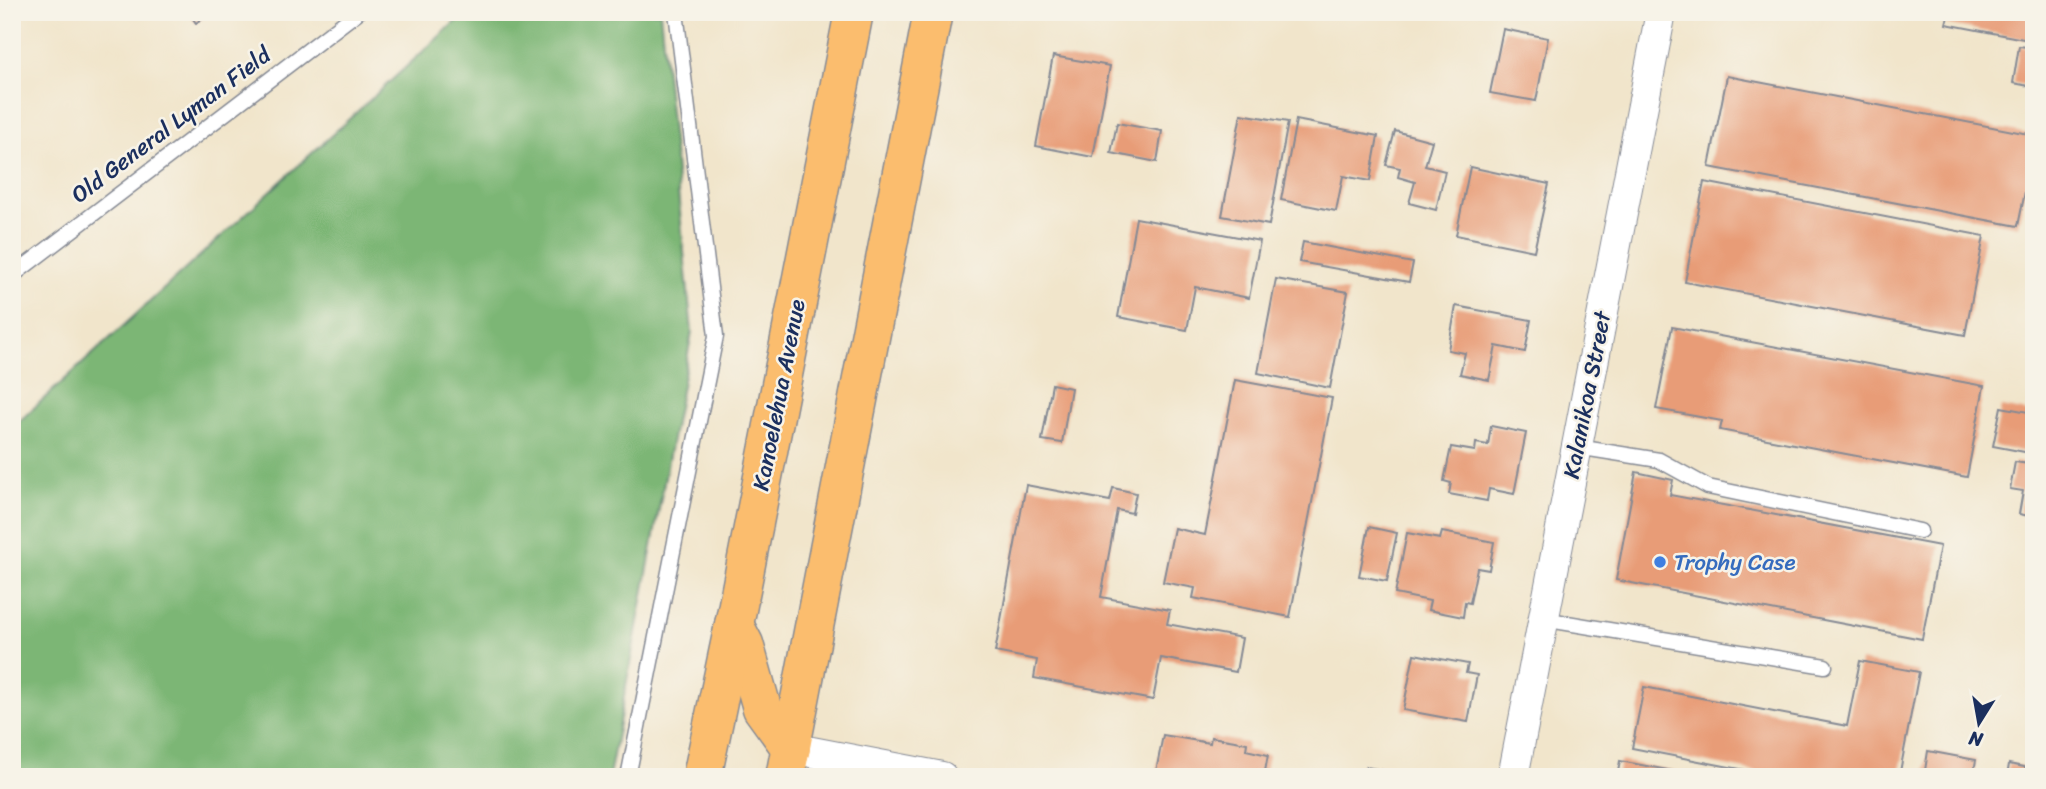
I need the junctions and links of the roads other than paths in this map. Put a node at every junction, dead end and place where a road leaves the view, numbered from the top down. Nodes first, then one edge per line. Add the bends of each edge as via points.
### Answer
1 (358, 12) edge
2 (676, 12) edge
3 (854, 12) edge
4 (933, 12) edge
5 (1661, 12) edge
6 (12, 276) edge
7 (1577, 447) junction
8 (1920, 531) dead end
9 (1544, 619) junction
10 (734, 625) junction
11 (1825, 666) dead end
12 (788, 762) edge
13 (628, 777) edge
14 (702, 777) edge
15 (757, 777) edge
16 (942, 777) edge
17 (1513, 777) edge

1 - 6 lane, Old General Lyman Field
2 - 13 lane via 716,336
3 - 10 highway, Kanoelehua Avenue
4 - 12 highway
5 - 7 street, Kalanikoa Street
7 - 8 lane via 1659,460 1708,487
7 - 9 street, Kalanikoa Street
9 - 11 lane
9 - 17 street, Kalanikoa Street
10 - 12 highway via 762,708
10 - 14 highway, Kanoelehua Avenue
12 - 15 highway via 768,763
12 - 16 street

